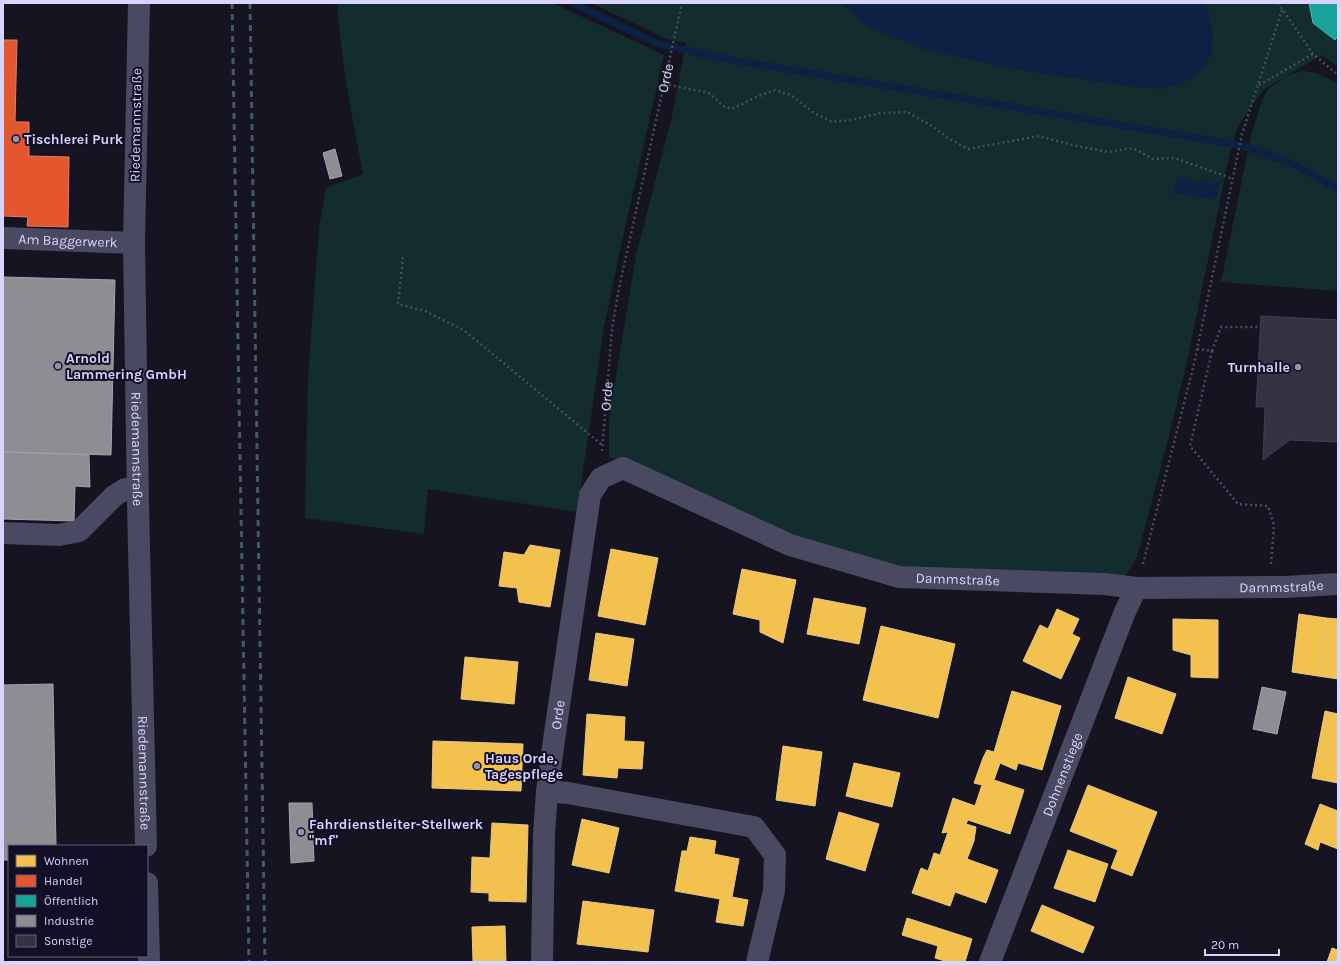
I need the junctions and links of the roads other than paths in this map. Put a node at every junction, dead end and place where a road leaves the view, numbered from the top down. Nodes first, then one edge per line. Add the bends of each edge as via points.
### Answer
1 (139, 3) edge
2 (3, 238) edge
3 (134, 242) junction
4 (601, 478) joint
5 (138, 489) junction
6 (3, 534) edge
7 (1338, 584) edge
8 (1136, 588) junction
9 (548, 791) junction
10 (146, 845) edge
11 (148, 922) edge
12 (149, 962) edge
13 (542, 962) edge
14 (758, 962) edge
15 (990, 962) edge

1 - 3 street, Riedemannstraße
2 - 3 street, Am Baggerwerk
3 - 5 street, Riedemannstraße
4 - 8 street, Dammstraße via 623,468 790,545 899,577 1105,584
4 - 9 street, Orde via 590,495
5 - 6 street via 126,489 114,496 79,531 59,535
5 - 10 street, Riedemannstraße
7 - 8 street, Dammstraße
8 - 15 street, Dohnenstiege
9 - 13 street, Orde via 544,835
9 - 14 street via 754,827 775,855 774,891
11 - 12 street

